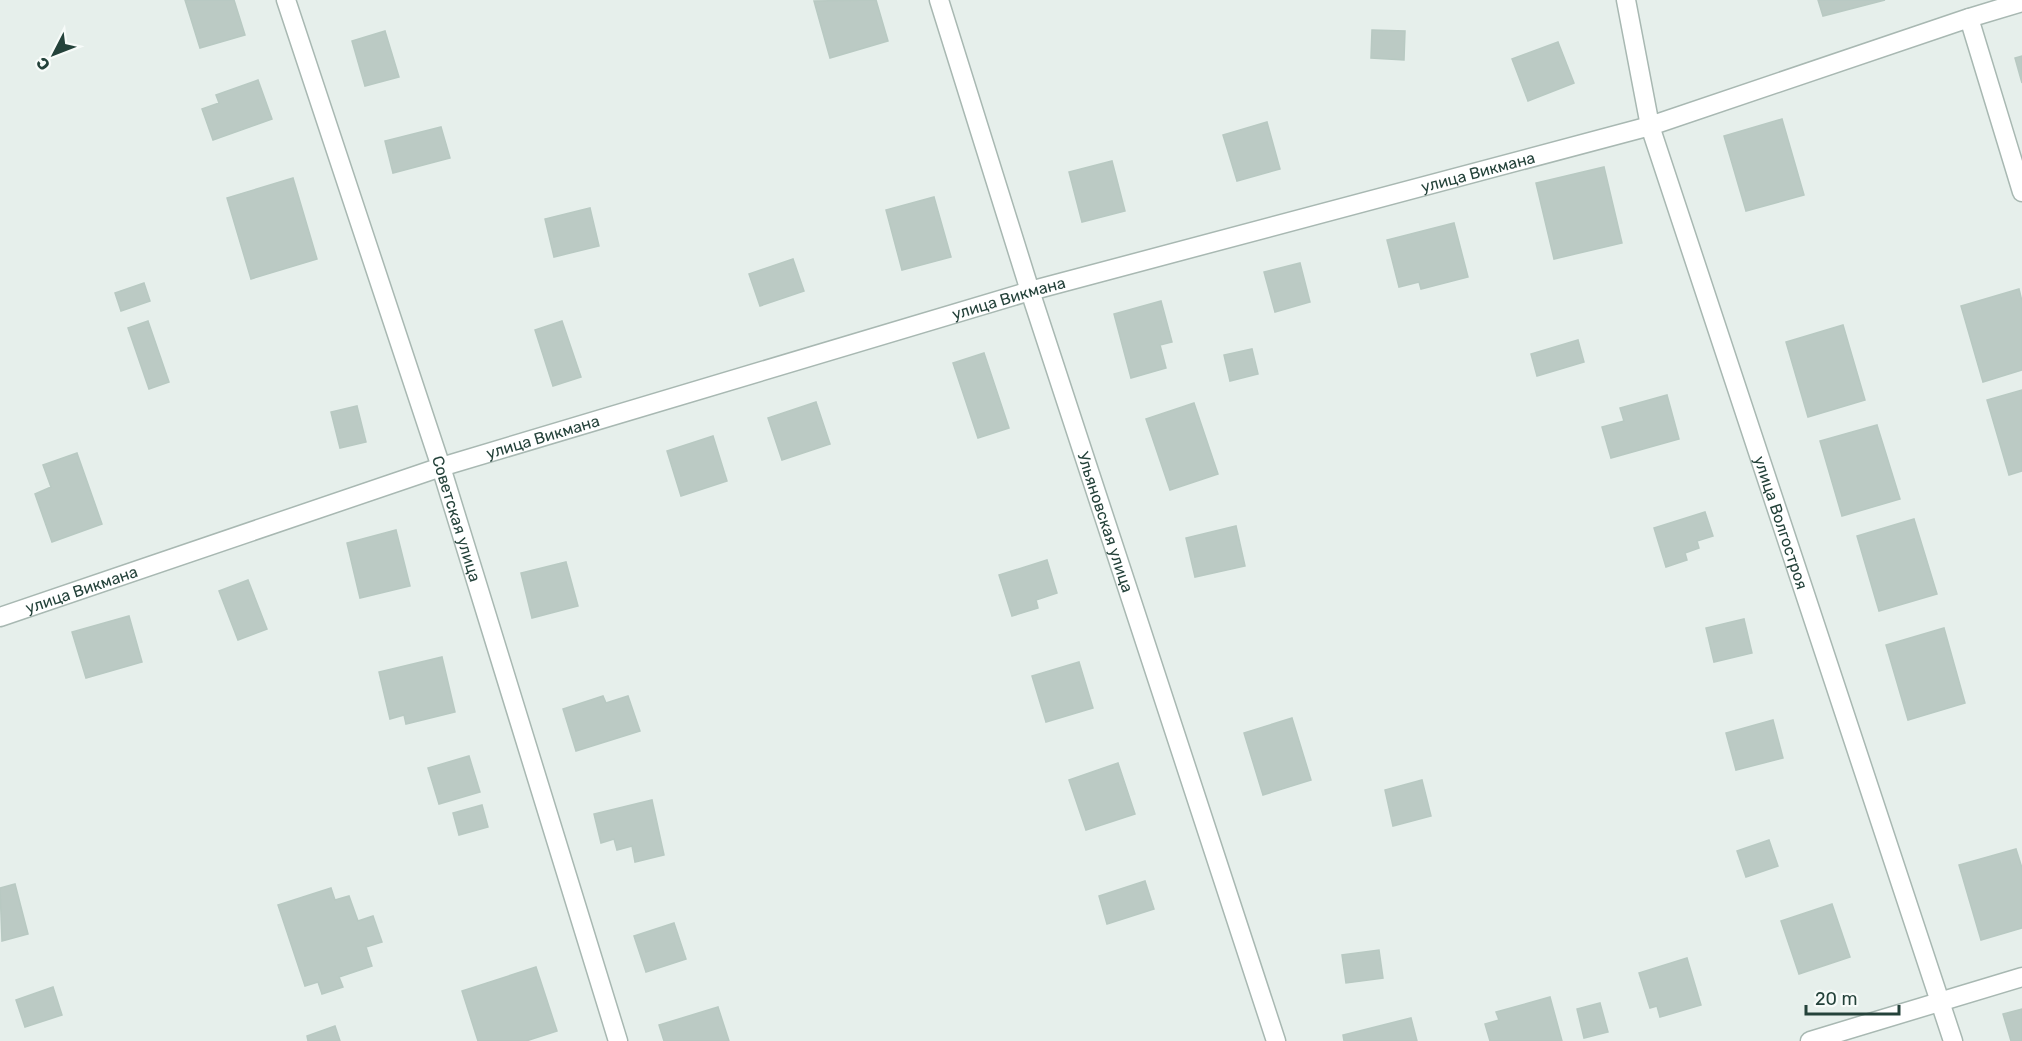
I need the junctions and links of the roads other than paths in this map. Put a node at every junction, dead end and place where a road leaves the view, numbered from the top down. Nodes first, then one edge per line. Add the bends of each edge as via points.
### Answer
1 (286, 0) edge
2 (939, 0) edge
3 (1626, 0) edge
4 (2022, 2) edge
5 (1969, 18) junction
6 (1650, 126) junction
7 (2022, 192) edge
8 (1030, 291) junction
9 (441, 467) junction
10 (0, 617) edge
11 (2022, 977) edge
12 (1940, 1000) junction
13 (618, 1041) edge
14 (1276, 1041) edge
15 (1810, 1041) edge
16 (1953, 1041) edge

1 - 9 street, Советская улица
2 - 8 street, Ульяновская улица
3 - 6 street, улица Волгостроя
4 - 5 street, улица Викмана
5 - 6 street, улица Викмана
5 - 7 street
6 - 8 street, улица Викмана
6 - 12 street, улица Волгостроя
8 - 9 street, улица Викмана
8 - 14 street, Ульяновская улица
9 - 10 street, улица Викмана
9 - 13 street, Советская улица
11 - 12 street
12 - 15 street
12 - 16 street, улица Волгостроя

